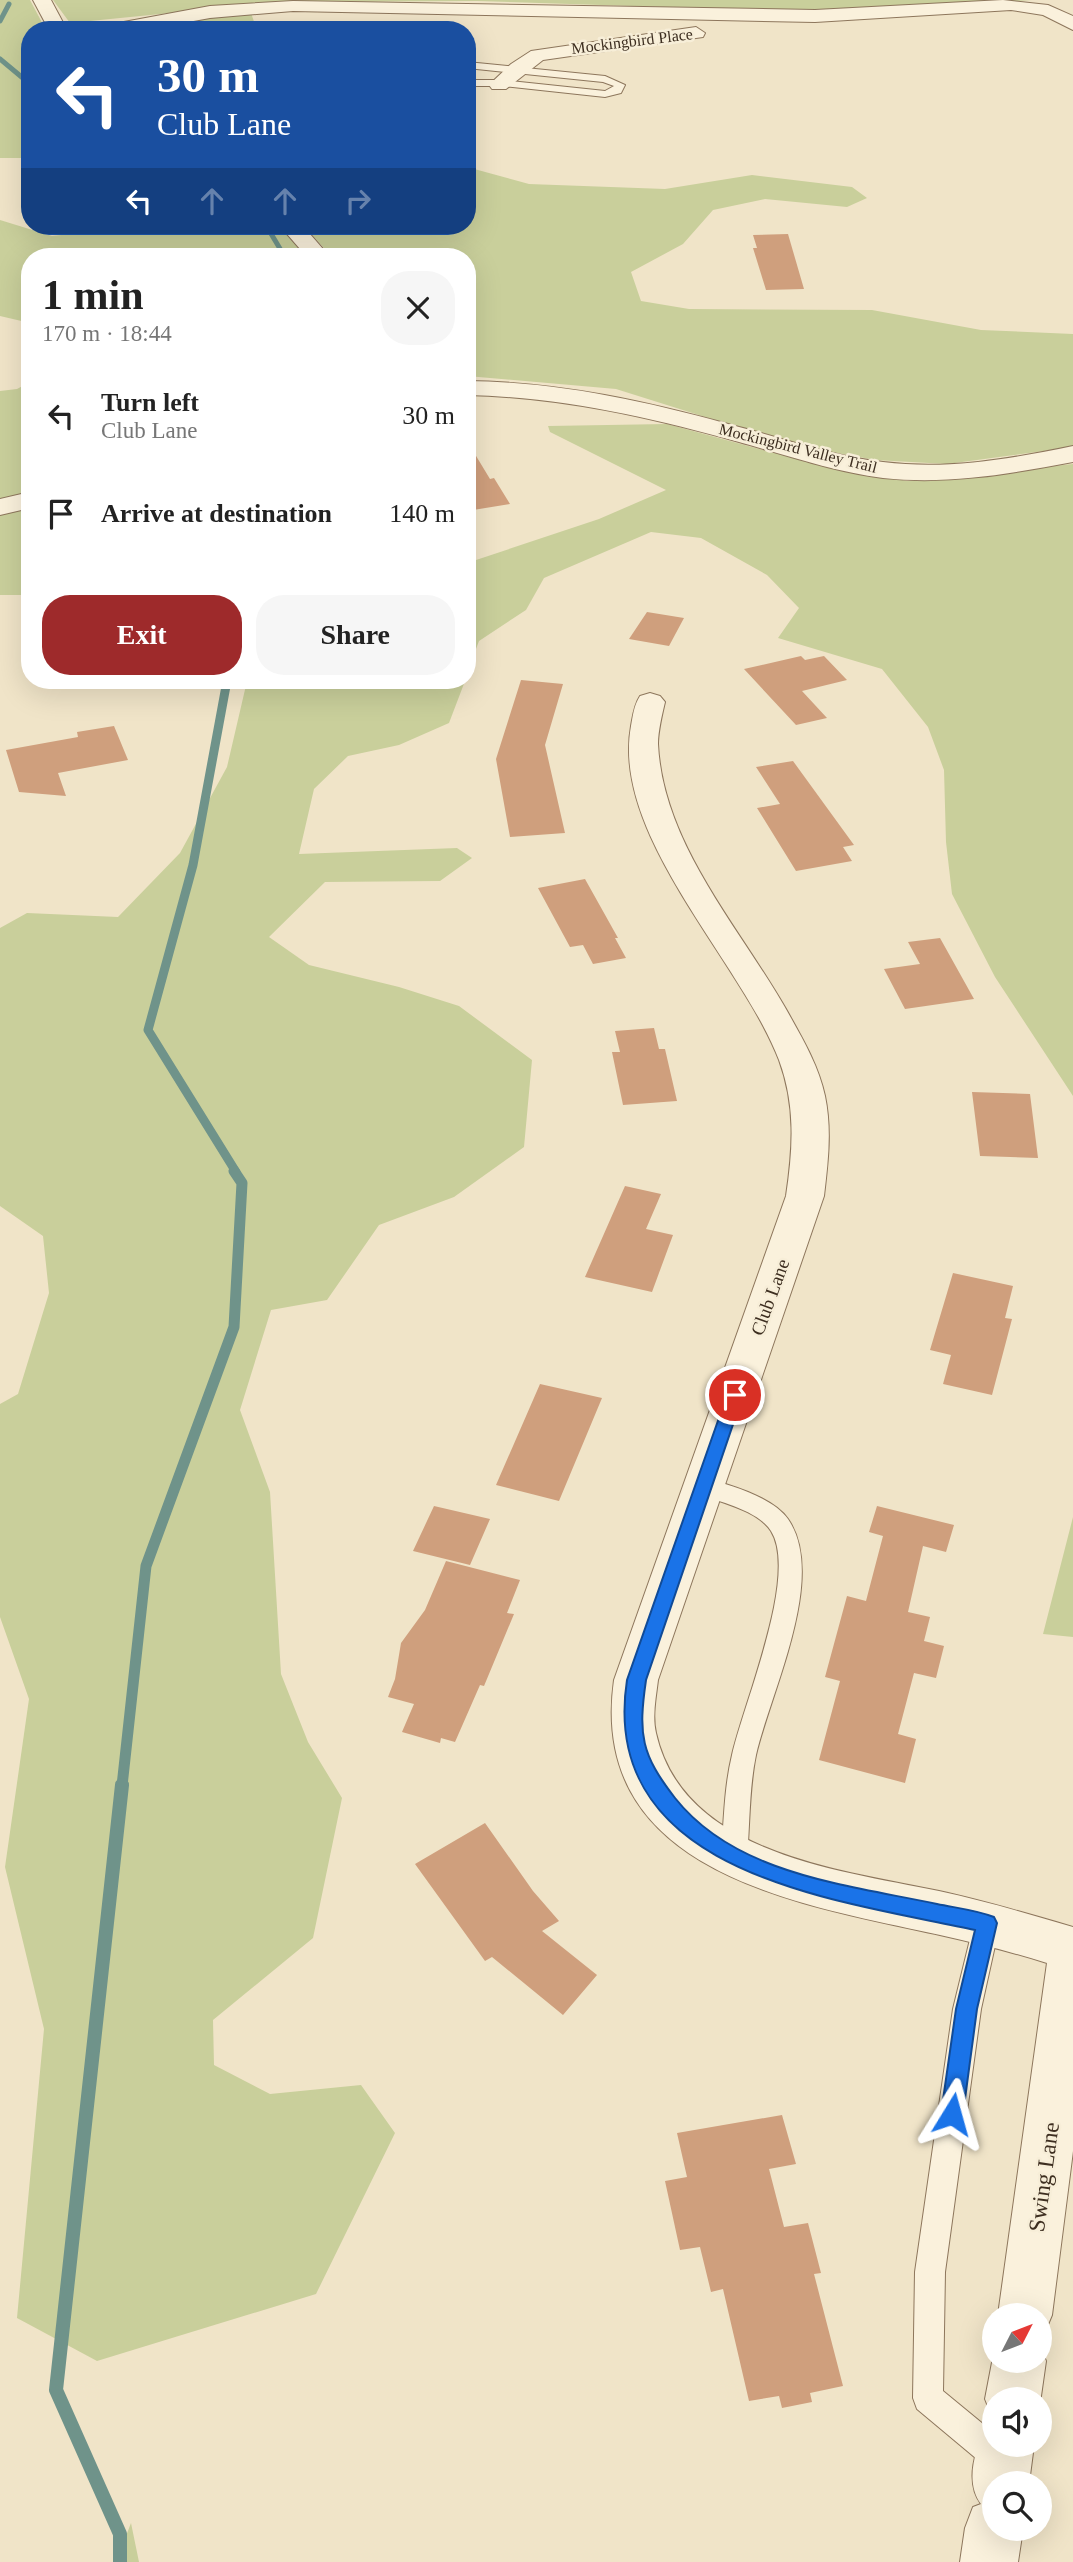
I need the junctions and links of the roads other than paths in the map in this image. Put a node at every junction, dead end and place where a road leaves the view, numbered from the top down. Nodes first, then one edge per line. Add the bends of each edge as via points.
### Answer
1 (42, 0) edge
2 (774, 16) junction
3 (53, 21) edge
4 (162, 21) edge
5 (1073, 24) edge
6 (476, 66) edge
7 (518, 68) junction
8 (476, 83) edge
9 (500, 84) junction
10 (299, 235) edge
11 (311, 248) edge
12 (476, 388) edge
13 (1073, 454) edge
14 (21, 502) edge
15 (0, 507) edge
16 (650, 702) dead end
17 (703, 1486) junction
18 (734, 1856) junction
19 (987, 1923) junction
20 (1073, 1952) edge
21 (1027, 2303) edge
22 (1003, 2463) edge
23 (992, 2541) edge
24 (989, 2562) edge

1 - 3 street
2 - 4 street via 293,6
2 - 5 street via 1011,5 1048,10
2 - 7 street, Mockingbird Place via 729,29 552,52
6 - 7 lane
7 - 9 street, Mockingbird Place
7 - 9 lane via 606,79 620,85 617,91 605,94
8 - 9 lane
10 - 11 street
12 - 13 street, Mockingbird Valley Trail via 550,390 650,410 893,471 966,471
14 - 15 street
16 - 17 street, Club Lane via 643,741 649,784 663,828 796,1059 807,1096 812,1142 805,1196
17 - 18 street, Club Lane via 636,1680 633,1733 644,1772 660,1796 703,1838
17 - 18 lane via 762,1512 778,1523 788,1540 786,1613 743,1759
18 - 19 street, Club Lane via 811,1886
19 - 20 street, Club Lane
19 - 22 lane via 967,2009 930,2272 928,2398
20 - 21 street, Swing Lane
23 - 24 street

